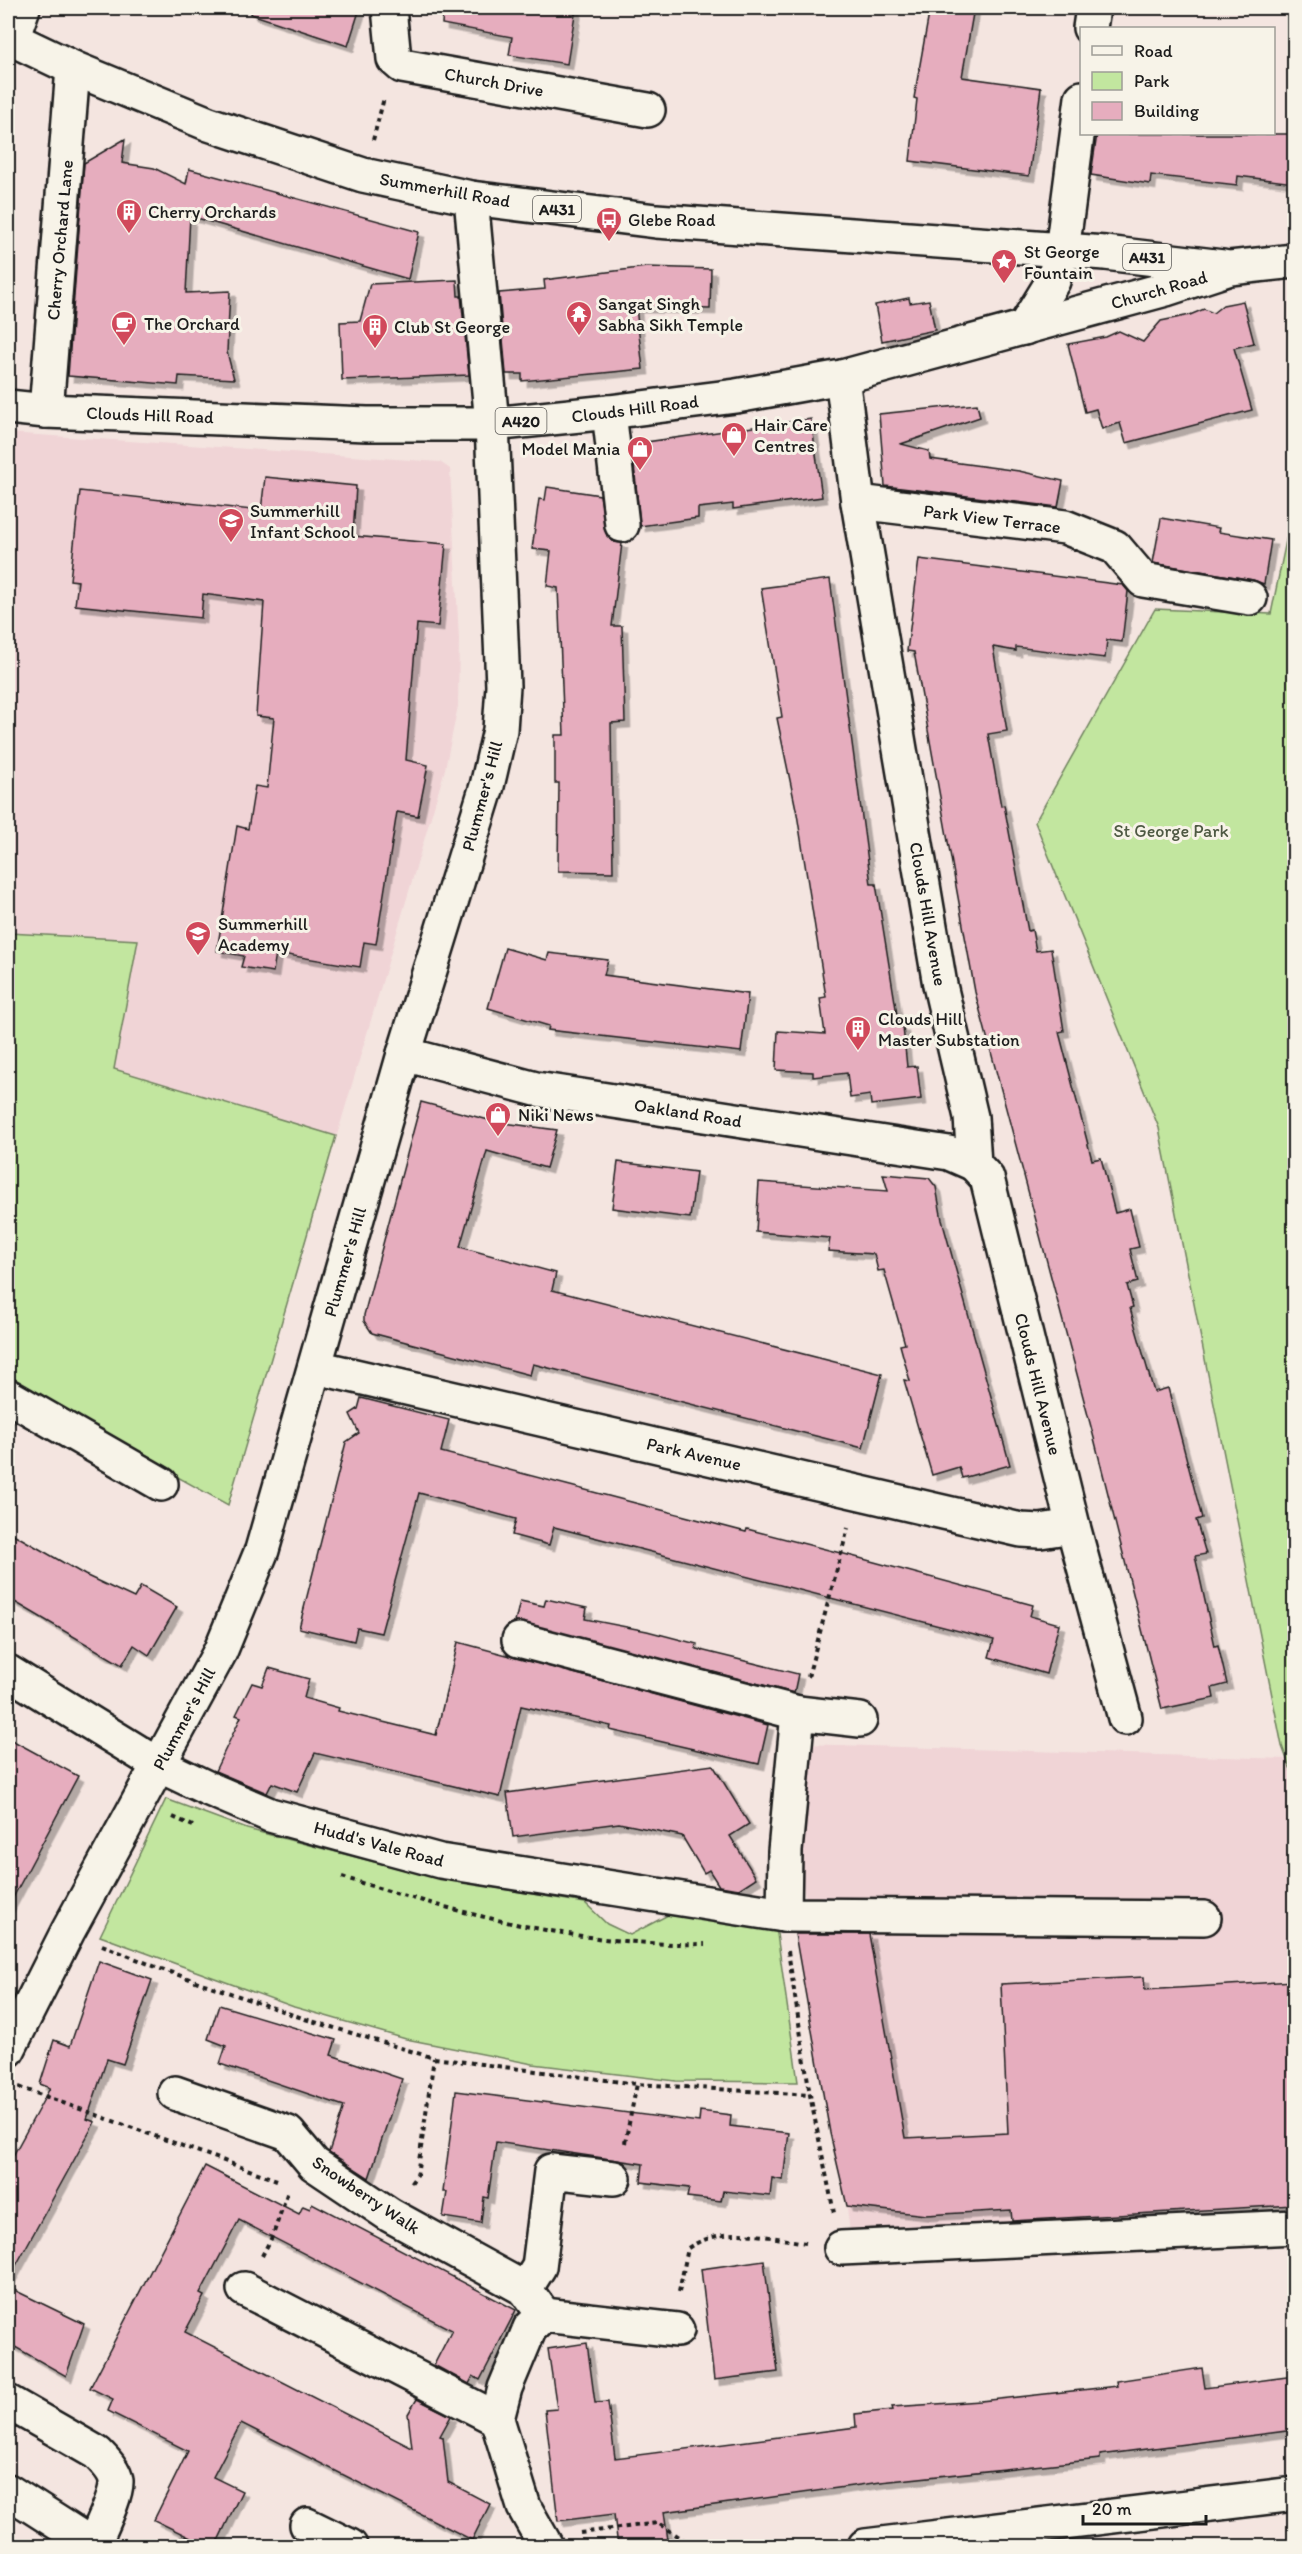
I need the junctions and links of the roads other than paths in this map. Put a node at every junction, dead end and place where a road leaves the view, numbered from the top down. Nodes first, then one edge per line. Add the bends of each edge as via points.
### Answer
1 (23, 8) edge
2 (389, 8) edge
3 (1093, 8) edge
4 (1090, 27) edge
5 (10, 38) edge
6 (73, 68) junction
7 (648, 110) dead end
8 (1080, 113) edge
9 (471, 198) junction
10 (1062, 251) junction
11 (1294, 261) edge
12 (1230, 268) junction
13 (1024, 328) junction
14 (842, 377) junction
15 (8, 407) edge
16 (46, 411) junction
17 (609, 412) junction
18 (492, 424) junction
19 (858, 502) junction
20 (622, 525) dead end
21 (1250, 598) dead end
22 (404, 1054) junction
23 (974, 1164) junction
24 (316, 1367) junction
25 (8, 1396) edge
26 (161, 1484) dead end
27 (1073, 1526) junction
28 (519, 1640) dead end
29 (8, 1672) edge
30 (798, 1713) junction
31 (1125, 1718) dead end
32 (860, 1720) dead end
33 (159, 1765) junction
34 (784, 1915) junction
35 (1204, 1918) dead end
36 (8, 2050) edge
37 (175, 2092) dead end
38 (614, 2178) dead end
39 (1294, 2227) edge
40 (841, 2248) road end
41 (244, 2289) dead end
42 (535, 2302) junction
43 (677, 2330) road end
44 (8, 2402) edge
45 (497, 2419) junction
46 (8, 2491) edge
47 (1294, 2494) edge
48 (307, 2524) dead end
49 (543, 2542) edge
50 (93, 2546) edge
51 (867, 2546) edge
52 (350, 2547) edge

1 - 5 street
2 - 7 street, Church Drive via 394,59 402,66
3 - 4 street
5 - 6 street, Summerhill Road / A431
6 - 9 street, Summerhill Road / A431 via 209,124 363,175
6 - 16 street, Cherry Orchard Lane
8 - 10 street
9 - 10 street, Summerhill Road / A431 via 656,221
9 - 18 street, Plummer's Hill
10 - 12 street, Summerhill Road / A431 via 1155,257
10 - 13 street via 1053,281
11 - 12 street, Church Road / A420
12 - 13 street, Church Road / A420
13 - 14 street, Clouds Hill Road / A420
14 - 17 street, Clouds Hill Road / A420 via 736,396
14 - 19 street, Clouds Hill Avenue
15 - 16 street, Clouds Hill Road / A420
16 - 18 street, Clouds Hill Road / A420 via 367,424
17 - 18 street, Clouds Hill Road / A420
17 - 20 street
18 - 22 street, Plummer's Hill via 503,686 500,730 487,786
19 - 21 street, Park View Terrace via 1065,527 1115,547 1143,579
19 - 23 street, Clouds Hill Avenue via 940,985 971,1117
22 - 23 street, Oakland Road via 536,1089 949,1154
22 - 24 street, Plummer's Hill
23 - 27 street, Clouds Hill Avenue via 987,1178
24 - 27 street, Park Avenue via 1021,1530
24 - 33 street, Plummer's Hill via 262,1550 220,1652
25 - 26 street
27 - 31 street, Clouds Hill Avenue
28 - 30 street
29 - 33 street, Hudd's Vale Road
30 - 32 street
30 - 34 street via 785,1851
33 - 34 street, Hudd's Vale Road via 270,1815 440,1862
33 - 36 street, Plummer's Hill
34 - 35 street, Hudd's Vale Road
37 - 42 street, Snowberry Walk via 288,2133 314,2164 390,2215
38 - 42 street via 551,2171
39 - 40 street
41 - 45 street
42 - 43 street, Snowberry Walk
42 - 45 street via 530,2328 505,2388
44 - 50 street via 97,2453 108,2465 116,2480 114,2491
45 - 49 street via 524,2507
46 - 50 street
47 - 51 street
48 - 52 street

